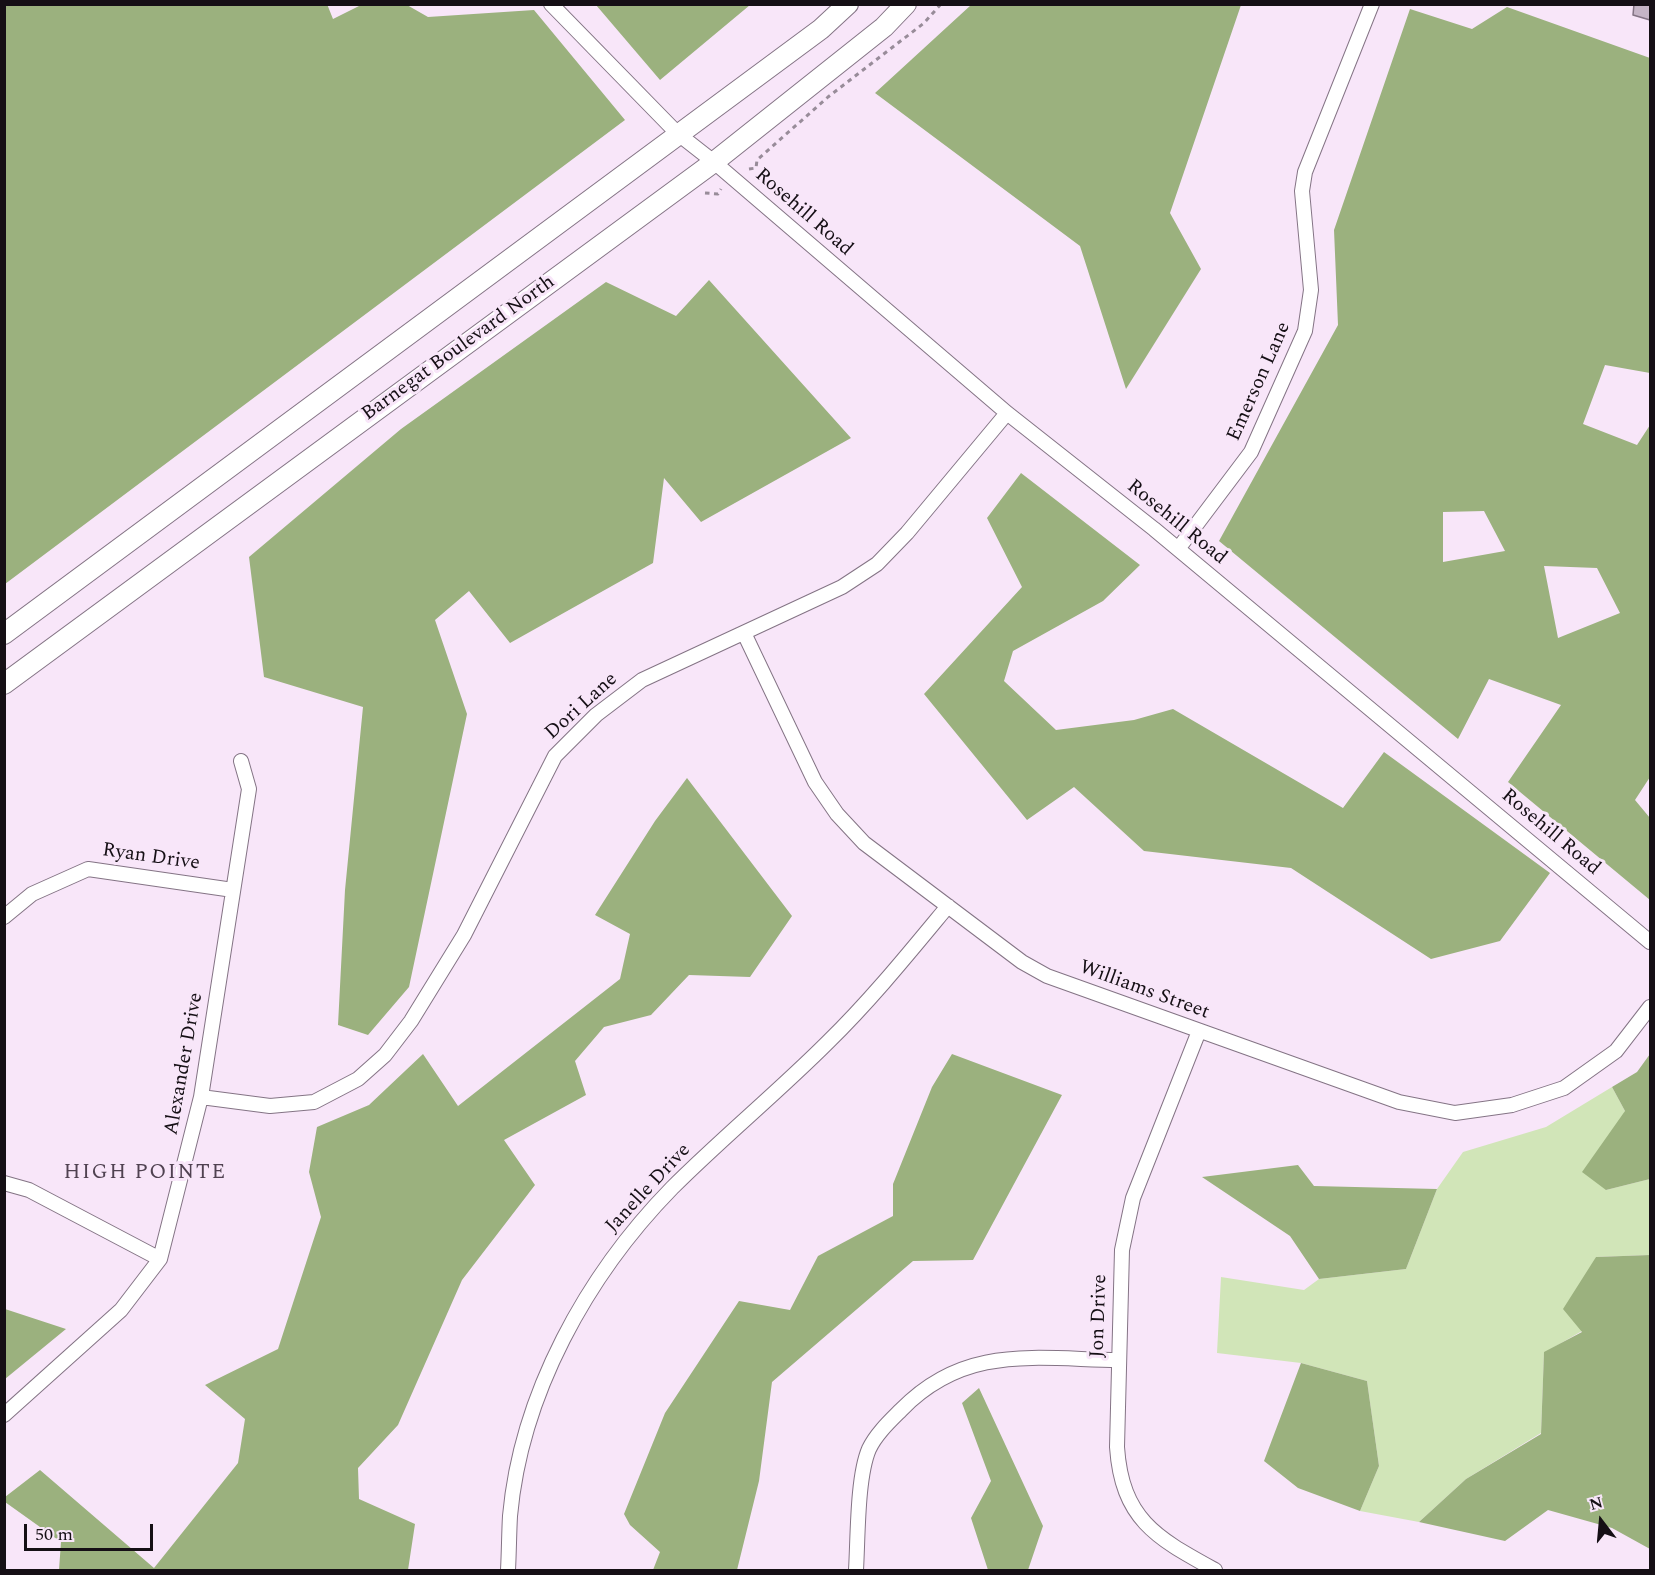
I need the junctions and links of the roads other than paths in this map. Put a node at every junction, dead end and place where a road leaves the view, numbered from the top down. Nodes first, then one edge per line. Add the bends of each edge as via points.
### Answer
1 (551, 4) edge
2 (848, 4) edge
3 (906, 4) edge
4 (1372, 4) edge
5 (677, 133) junction
6 (714, 162) junction
7 (1007, 413) junction
8 (1178, 549) junction
9 (744, 633) junction
10 (4, 634) edge
11 (4, 684) edge
12 (241, 761) dead end
13 (233, 890) junction
14 (948, 906) junction
15 (4, 917) edge
16 (1650, 942) edge
17 (1650, 1007) edge
18 (1199, 1031) junction
19 (201, 1097) junction
20 (4, 1183) edge
21 (160, 1259) junction
22 (1118, 1360) junction
23 (4, 1415) edge
24 (508, 1570) edge
25 (856, 1570) edge
26 (1215, 1570) edge

1 - 5 street, Rosehill Road
2 - 5 street via 821,29
3 - 6 street, Barnegat Boulevard North via 884,27
4 - 8 street, Emerson Lane via 1305,172 1302,190 1311,290 1305,331 1251,452
5 - 6 street, Rosehill Road
5 - 10 street
6 - 7 street, Rosehill Road
6 - 11 street, Barnegat Boulevard North
7 - 8 street, Rosehill Road
7 - 9 street, Dori Lane via 877,564 842,586
8 - 16 street, Rosehill Road
9 - 14 street, Williams Street via 815,782 837,814 864,843
9 - 19 street, Dori Lane via 642,680 596,716 555,756 464,935 411,1021 385,1055 358,1079 314,1102 270,1106
12 - 13 street, Alexander Drive via 249,789
13 - 15 street, Ryan Drive via 88,869 32,894
13 - 19 street, Alexander Drive
14 - 18 street, Williams Street via 1022,962 1047,976
14 - 24 street, Janelle Drive via 828,1043 671,1189 607,1262 545,1377 531,1418 510,1515
17 - 18 street, Williams Street via 1616,1051 1564,1088 1512,1105 1455,1113 1399,1102
18 - 22 street, Jon Drive via 1132,1198 1122,1250
19 - 21 street, Alexander Drive
20 - 21 street via 29,1190
21 - 23 street, Alexander Drive via 121,1310
22 - 25 street via 1000,1359 954,1371 920,1391 869,1448 863,1472
22 - 26 street, Jon Drive via 1117,1447 1125,1491 1136,1512 1166,1543

